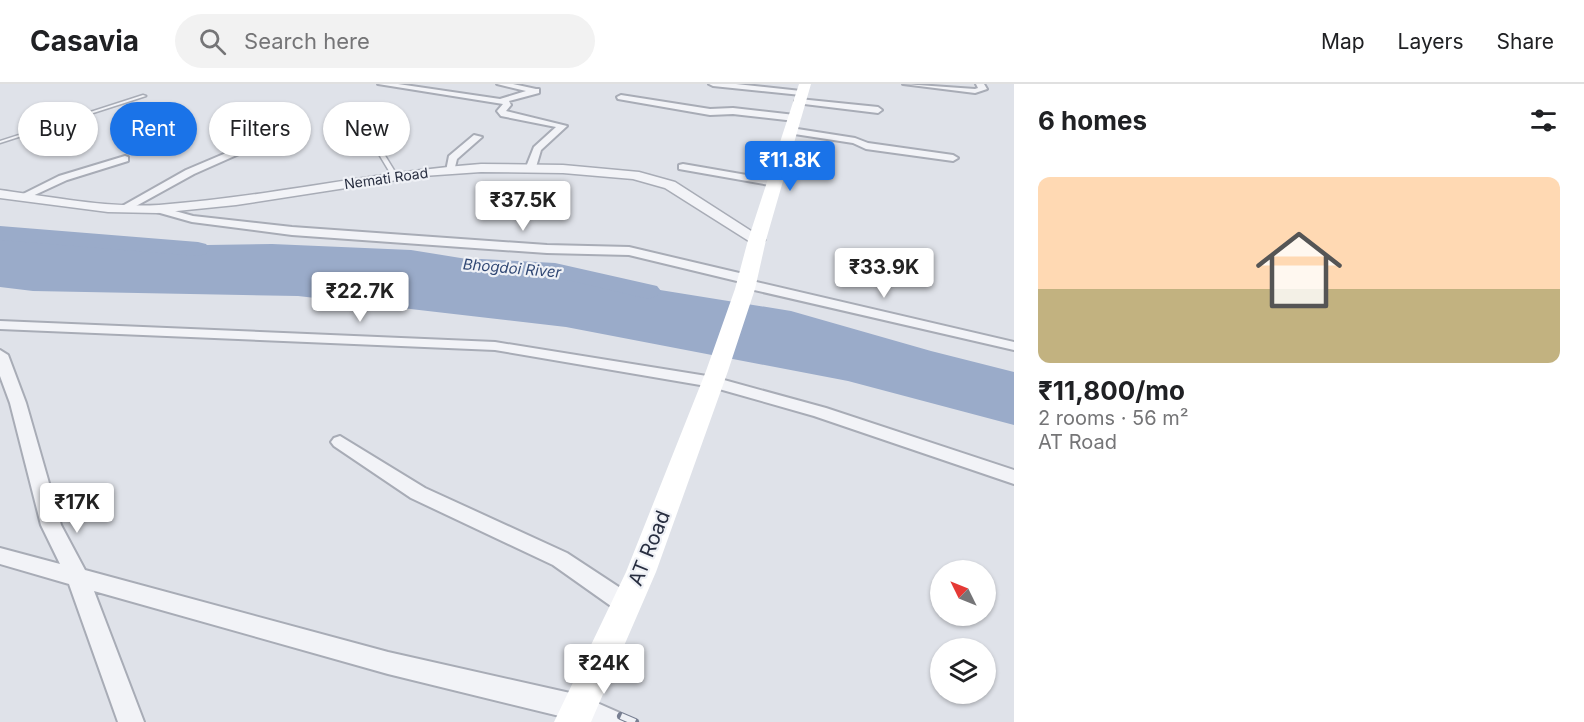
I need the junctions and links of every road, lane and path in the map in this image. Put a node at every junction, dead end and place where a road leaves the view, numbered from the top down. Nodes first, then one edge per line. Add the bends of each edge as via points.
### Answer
1 (382, 84) edge
2 (501, 84) edge
3 (713, 84) edge
4 (908, 84) edge
5 (980, 84) edge
6 (144, 96) dead end
7 (621, 97) dead end
8 (501, 101) junction
9 (798, 106) edge
10 (875, 114) dead end
11 (477, 137) dead end
12 (0, 142) edge
13 (225, 156) edge
14 (383, 156) edge
15 (953, 158) dead end
16 (125, 159) dead end
17 (531, 167) junction
18 (683, 167) dead end
19 (450, 169) junction
20 (394, 175) junction
21 (776, 183) junction
22 (0, 194) edge
23 (22, 197) junction
24 (123, 209) junction
25 (158, 209) junction
26 (757, 240) junction
27 (746, 284) junction
28 (0, 325) edge
29 (1014, 346) edge
30 (0, 356) edge
31 (715, 377) junction
32 (340, 442) dead end
33 (1014, 477) edge
34 (0, 556) edge
35 (78, 578) junction
36 (626, 604) junction
37 (575, 714) edge
38 (131, 722) edge
39 (611, 722) edge

1 - 8 street
2 - 8 street via 536,91
3 - 9 street
4 - 5 street via 975,91 983,89
6 - 12 lane
7 - 9 street via 710,112
8 - 17 street via 507,104 501,111 504,114 563,126 537,149
9 - 10 street
9 - 15 street via 866,146
9 - 21 main road
11 - 19 street via 452,158
13 - 24 street
14 - 20 lane
16 - 23 street via 53,182
17 - 19 street, Nemati Road
17 - 26 street, Nemati Road via 610,172 662,182 681,190
18 - 21 street
19 - 20 street, Nemati Road
20 - 25 street, Nemati Road via 236,201
21 - 26 main road
22 - 23 street, Nemati Road
23 - 24 street, Nemati Road
24 - 25 street, Nemati Road
25 - 27 street via 192,219 303,232 629,251
26 - 27 main road
27 - 29 street
27 - 31 main road, AT Road
28 - 31 street via 470,344
30 - 35 street via 18,403 51,525
31 - 33 street
31 - 36 main road, AT Road
32 - 36 street via 418,493 560,559
34 - 35 street
35 - 37 street
35 - 38 street
36 - 37 main road, AT Road
37 - 39 street

